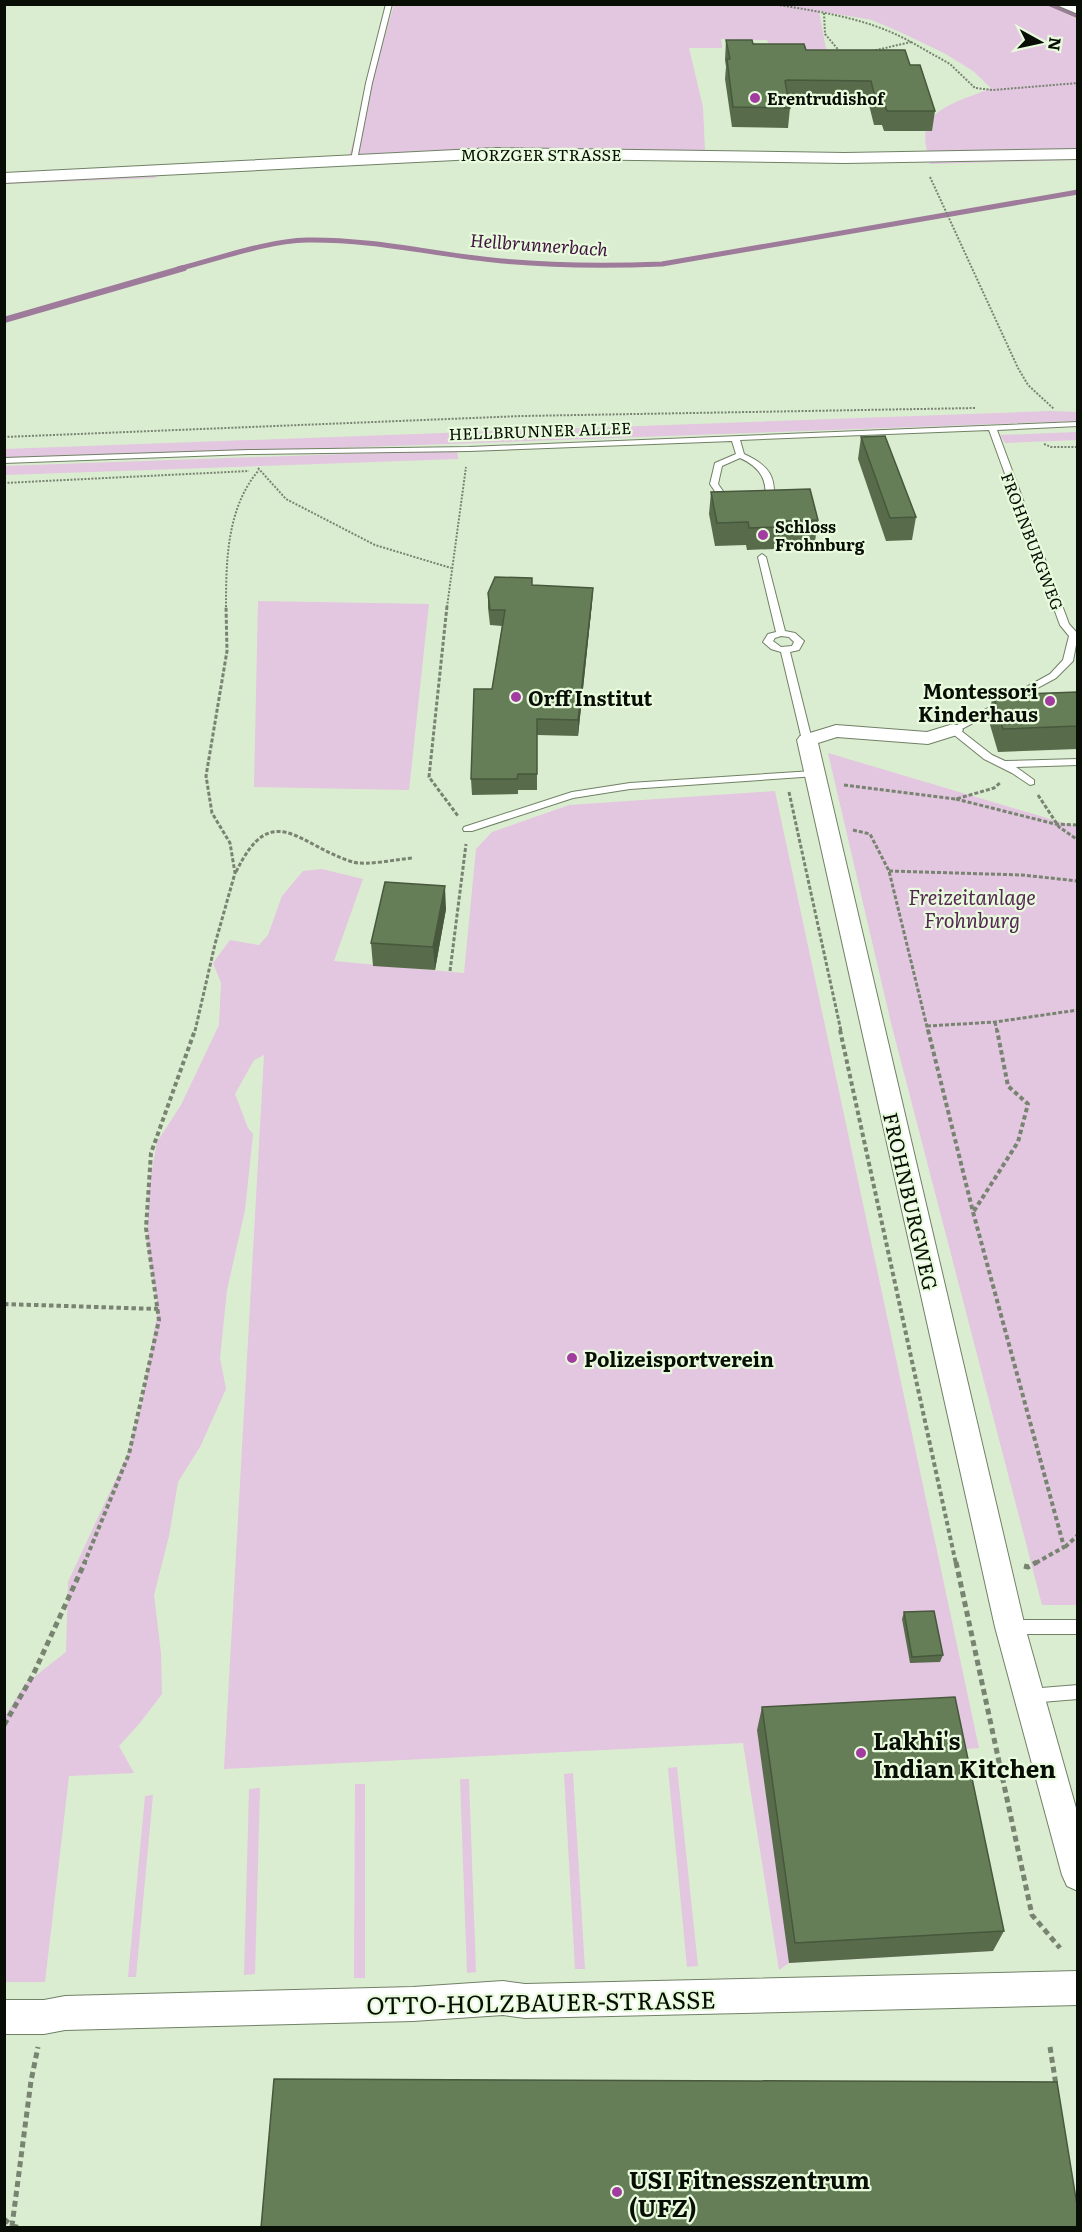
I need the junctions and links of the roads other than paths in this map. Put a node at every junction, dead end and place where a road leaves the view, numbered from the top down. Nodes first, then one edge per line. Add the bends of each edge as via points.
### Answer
1 (389, 4) edge
2 (1063, 4) edge
3 (1077, 11) edge
4 (1077, 154) edge
5 (354, 160) junction
6 (4, 178) edge
7 (1077, 424) edge
8 (992, 428) junction
9 (735, 437) junction
10 (740, 455) junction
11 (4, 461) edge
12 (759, 505) edge
13 (739, 506) edge
14 (762, 556) dead end
15 (782, 633) junction
16 (785, 651) junction
17 (953, 730) junction
18 (807, 740) junction
19 (1077, 762) edge
20 (1002, 765) junction
21 (815, 779) junction
22 (1030, 782) road end
23 (468, 829) road end
24 (1010, 1627) junction
25 (1077, 1627) edge
26 (1077, 1692) edge
27 (1029, 1696) junction
28 (1077, 1875) edge
29 (1077, 1988) edge
30 (4, 2017) edge

1 - 5 lane
2 - 3 street
4 - 5 street, MORZGER STRASSE via 920,158 550,153
5 - 6 street, MORZGER STRASSE
7 - 8 lane, HELLBRUNNER ALLEE
8 - 9 lane, HELLBRUNNER ALLEE
8 - 17 lane, FROHNBURGWEG via 1065,625 1074,636 1068,661 1053,676
9 - 10 lane
9 - 11 lane, HELLBRUNNER ALLEE via 469,449
10 - 12 lane via 759,463 771,484 769,505
10 - 13 lane via 718,465 714,484 729,506
14 - 15 lane
15 - 16 lane via 771,636 768,642
15 - 16 lane via 799,641 796,648
16 - 18 lane
17 - 18 street, FROHNBURGWEG via 928,738 836,731
17 - 20 lane
18 - 21 street, FROHNBURGWEG
19 - 20 lane
20 - 22 lane
21 - 23 lane via 785,777 630,786 572,795
21 - 24 street, FROHNBURGWEG
24 - 25 lane
24 - 27 street, FROHNBURGWEG
26 - 27 lane
27 - 28 street, FROHNBURGWEG
29 - 30 street, OTTO-HOLZBAUER-STRASSE via 525,2001 503,1998

